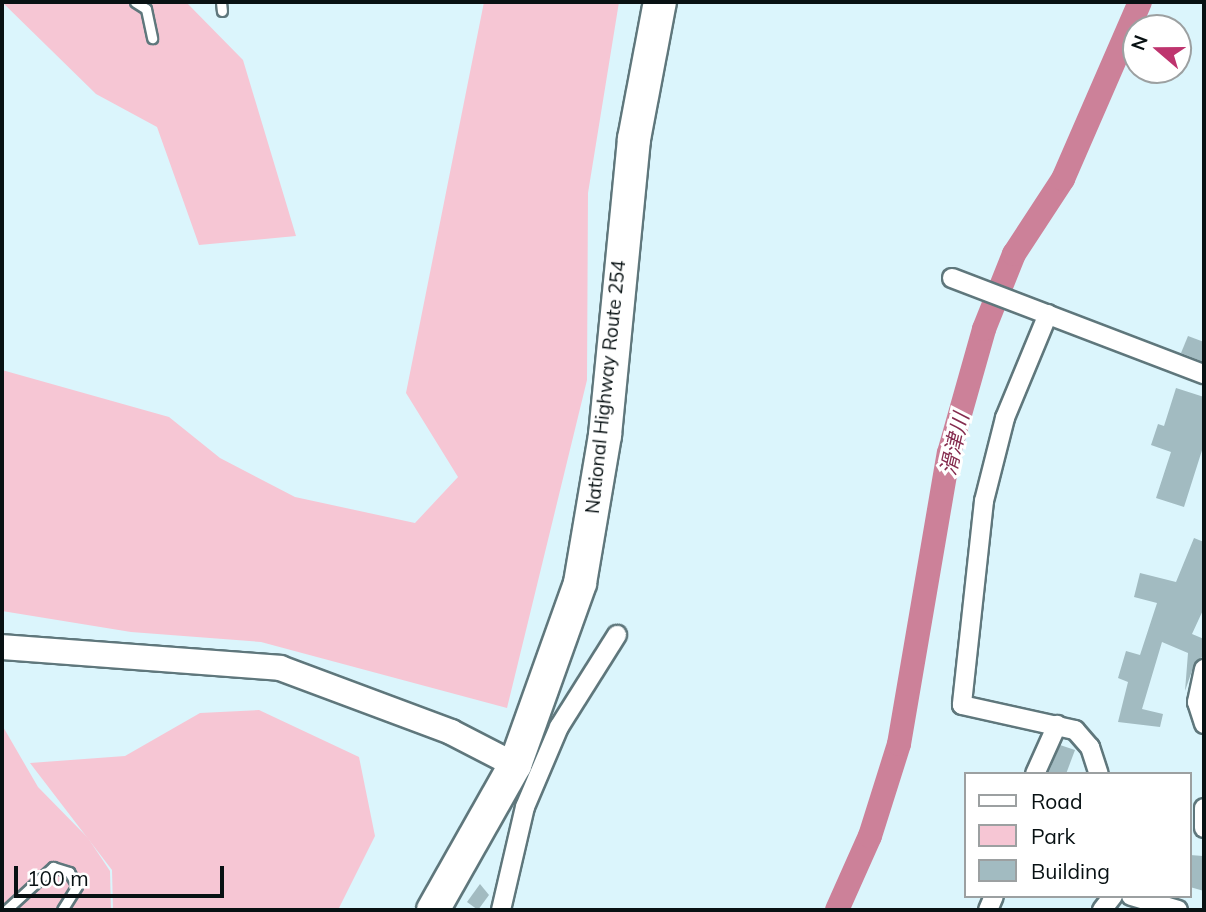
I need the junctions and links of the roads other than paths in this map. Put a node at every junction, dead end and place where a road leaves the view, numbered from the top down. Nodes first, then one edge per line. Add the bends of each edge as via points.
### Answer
1 (135, 2) edge
2 (660, 2) edge
3 (152, 38) dead end
4 (953, 279) dead end
5 (1045, 313) junction
6 (1204, 374) edge
7 (617, 635) dead end
8 (2, 647) edge
9 (1204, 669) edge
10 (1204, 724) edge
11 (1057, 725) junction
12 (515, 765) junction
13 (1036, 772) edge
14 (1098, 772) edge
15 (1138, 898) edge
16 (6, 910) edge
17 (62, 910) edge
18 (433, 910) edge
19 (501, 910) edge
20 (1178, 910) edge

1 - 3 lane via 146,9
2 - 12 highway, National Highway Route 254 via 628,183 605,435 588,542 561,644
4 - 5 street
5 - 6 street
5 - 11 street via 1004,418 984,500 962,705
7 - 19 street via 559,727 525,807
8 - 12 street via 280,668 451,732
9 - 10 street via 1198,702
11 - 13 street
11 - 14 street via 1083,735
12 - 18 highway, National Highway Route 254
15 - 20 street
16 - 17 lane via 53,867 69,872 77,886

